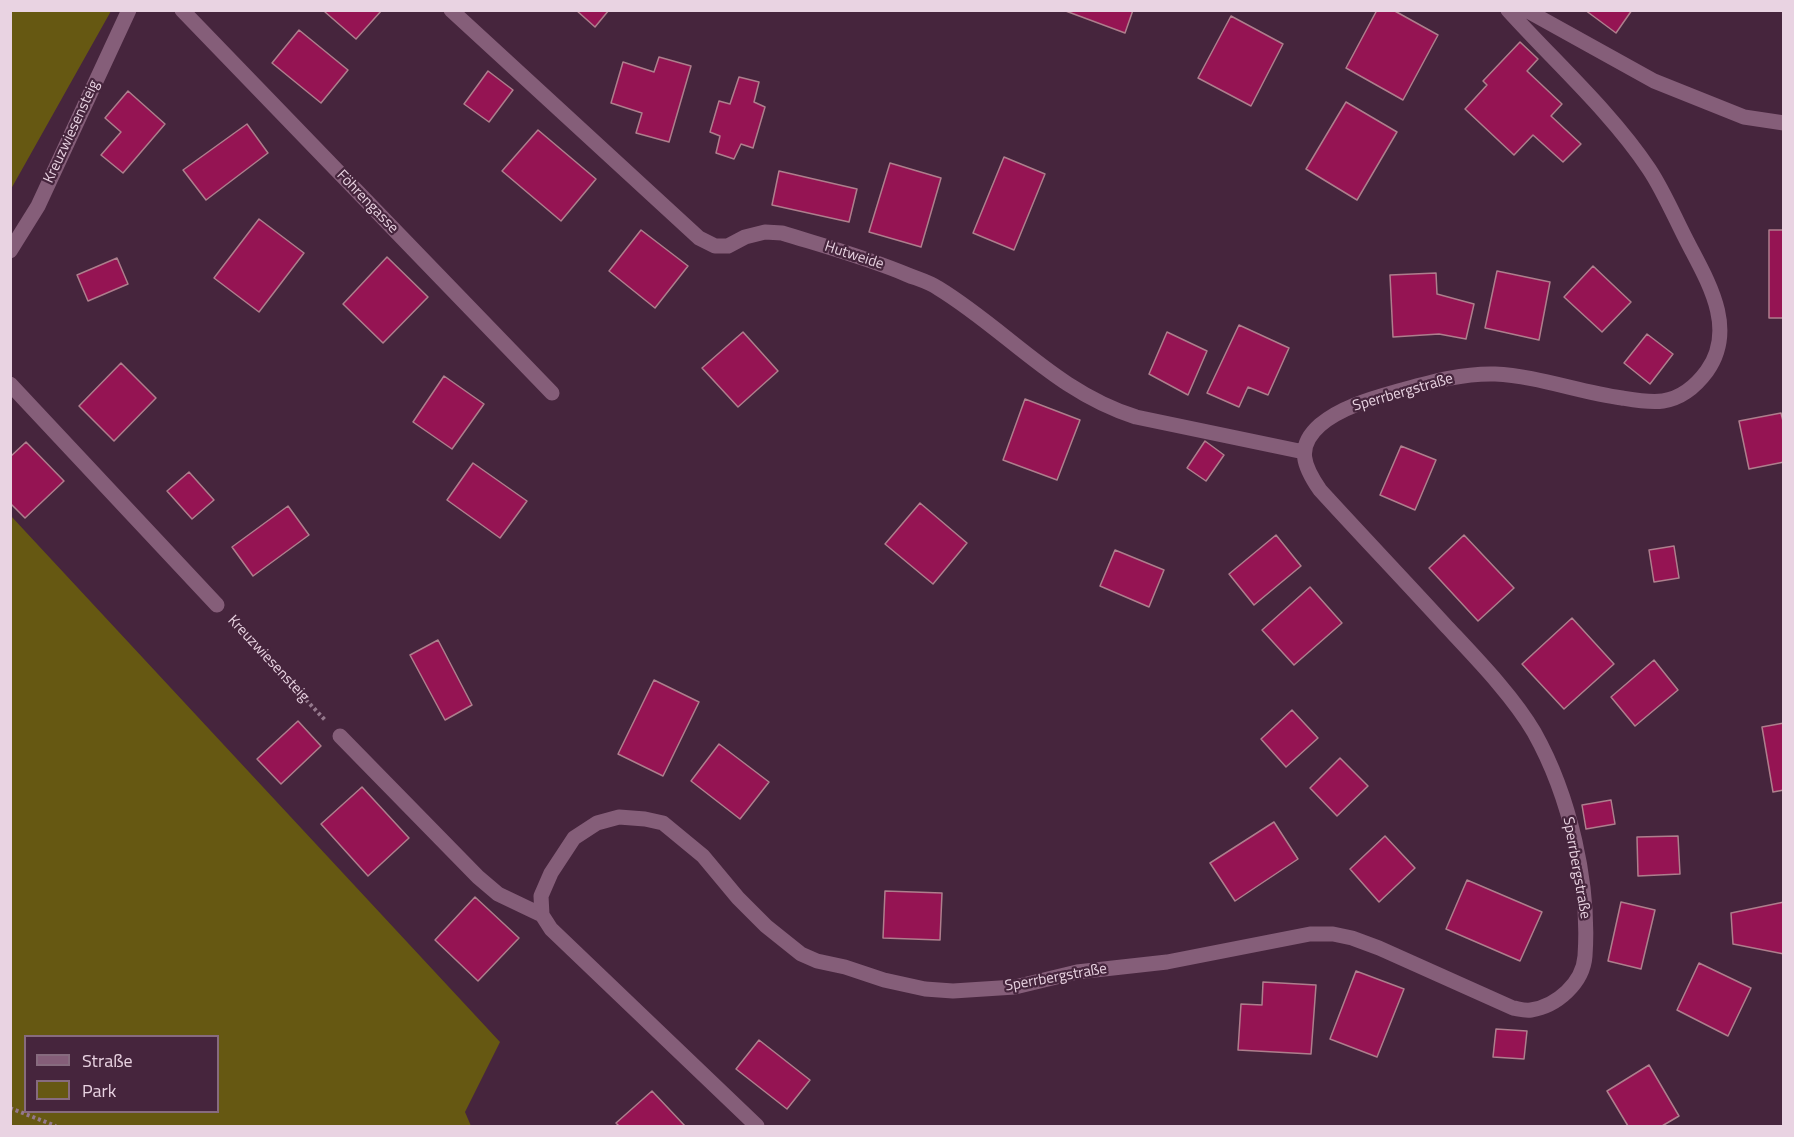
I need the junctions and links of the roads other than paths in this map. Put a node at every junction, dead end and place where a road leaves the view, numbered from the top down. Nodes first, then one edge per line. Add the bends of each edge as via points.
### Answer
1 (129, 10) edge
2 (182, 10) edge
3 (451, 10) edge
4 (1508, 10) edge
5 (1526, 10) edge
6 (1784, 123) edge
7 (10, 251) edge
8 (10, 384) edge
9 (552, 393) dead end
10 (1304, 452) junction
11 (217, 605) road end
12 (340, 736) road end
13 (542, 915) junction
14 (757, 1126) edge

1 - 7 street, Kreuzwiesensteig via 38,206
2 - 9 street, Föhrengasse
3 - 10 street, Hutweide via 699,238 715,246 728,246 765,232 782,233 888,267 936,286 1063,382 1115,411
4 - 10 street, Sperrbergstraße via 1599,108 1649,169 1709,284 1720,314 1714,362 1684,395 1662,401 1606,396 1495,374 1433,381 1374,398 1325,420 1314,430
5 - 6 street via 1654,81 1744,117
8 - 11 street, Kreuzwiesensteig
10 - 13 street, Sperrbergstraße via 1305,465 1320,490 1478,661 1534,732 1558,785 1572,829 1584,898 1585,964 1575,984 1560,998 1530,1010 1513,1008 1379,948 1333,934 1280,938 1167,962 1077,972 1015,987 925,989 801,954 766,926 703,856 663,823 645,819 619,817 597,823 574,838 541,896
12 - 13 street via 478,877 498,894
13 - 14 street via 551,929

